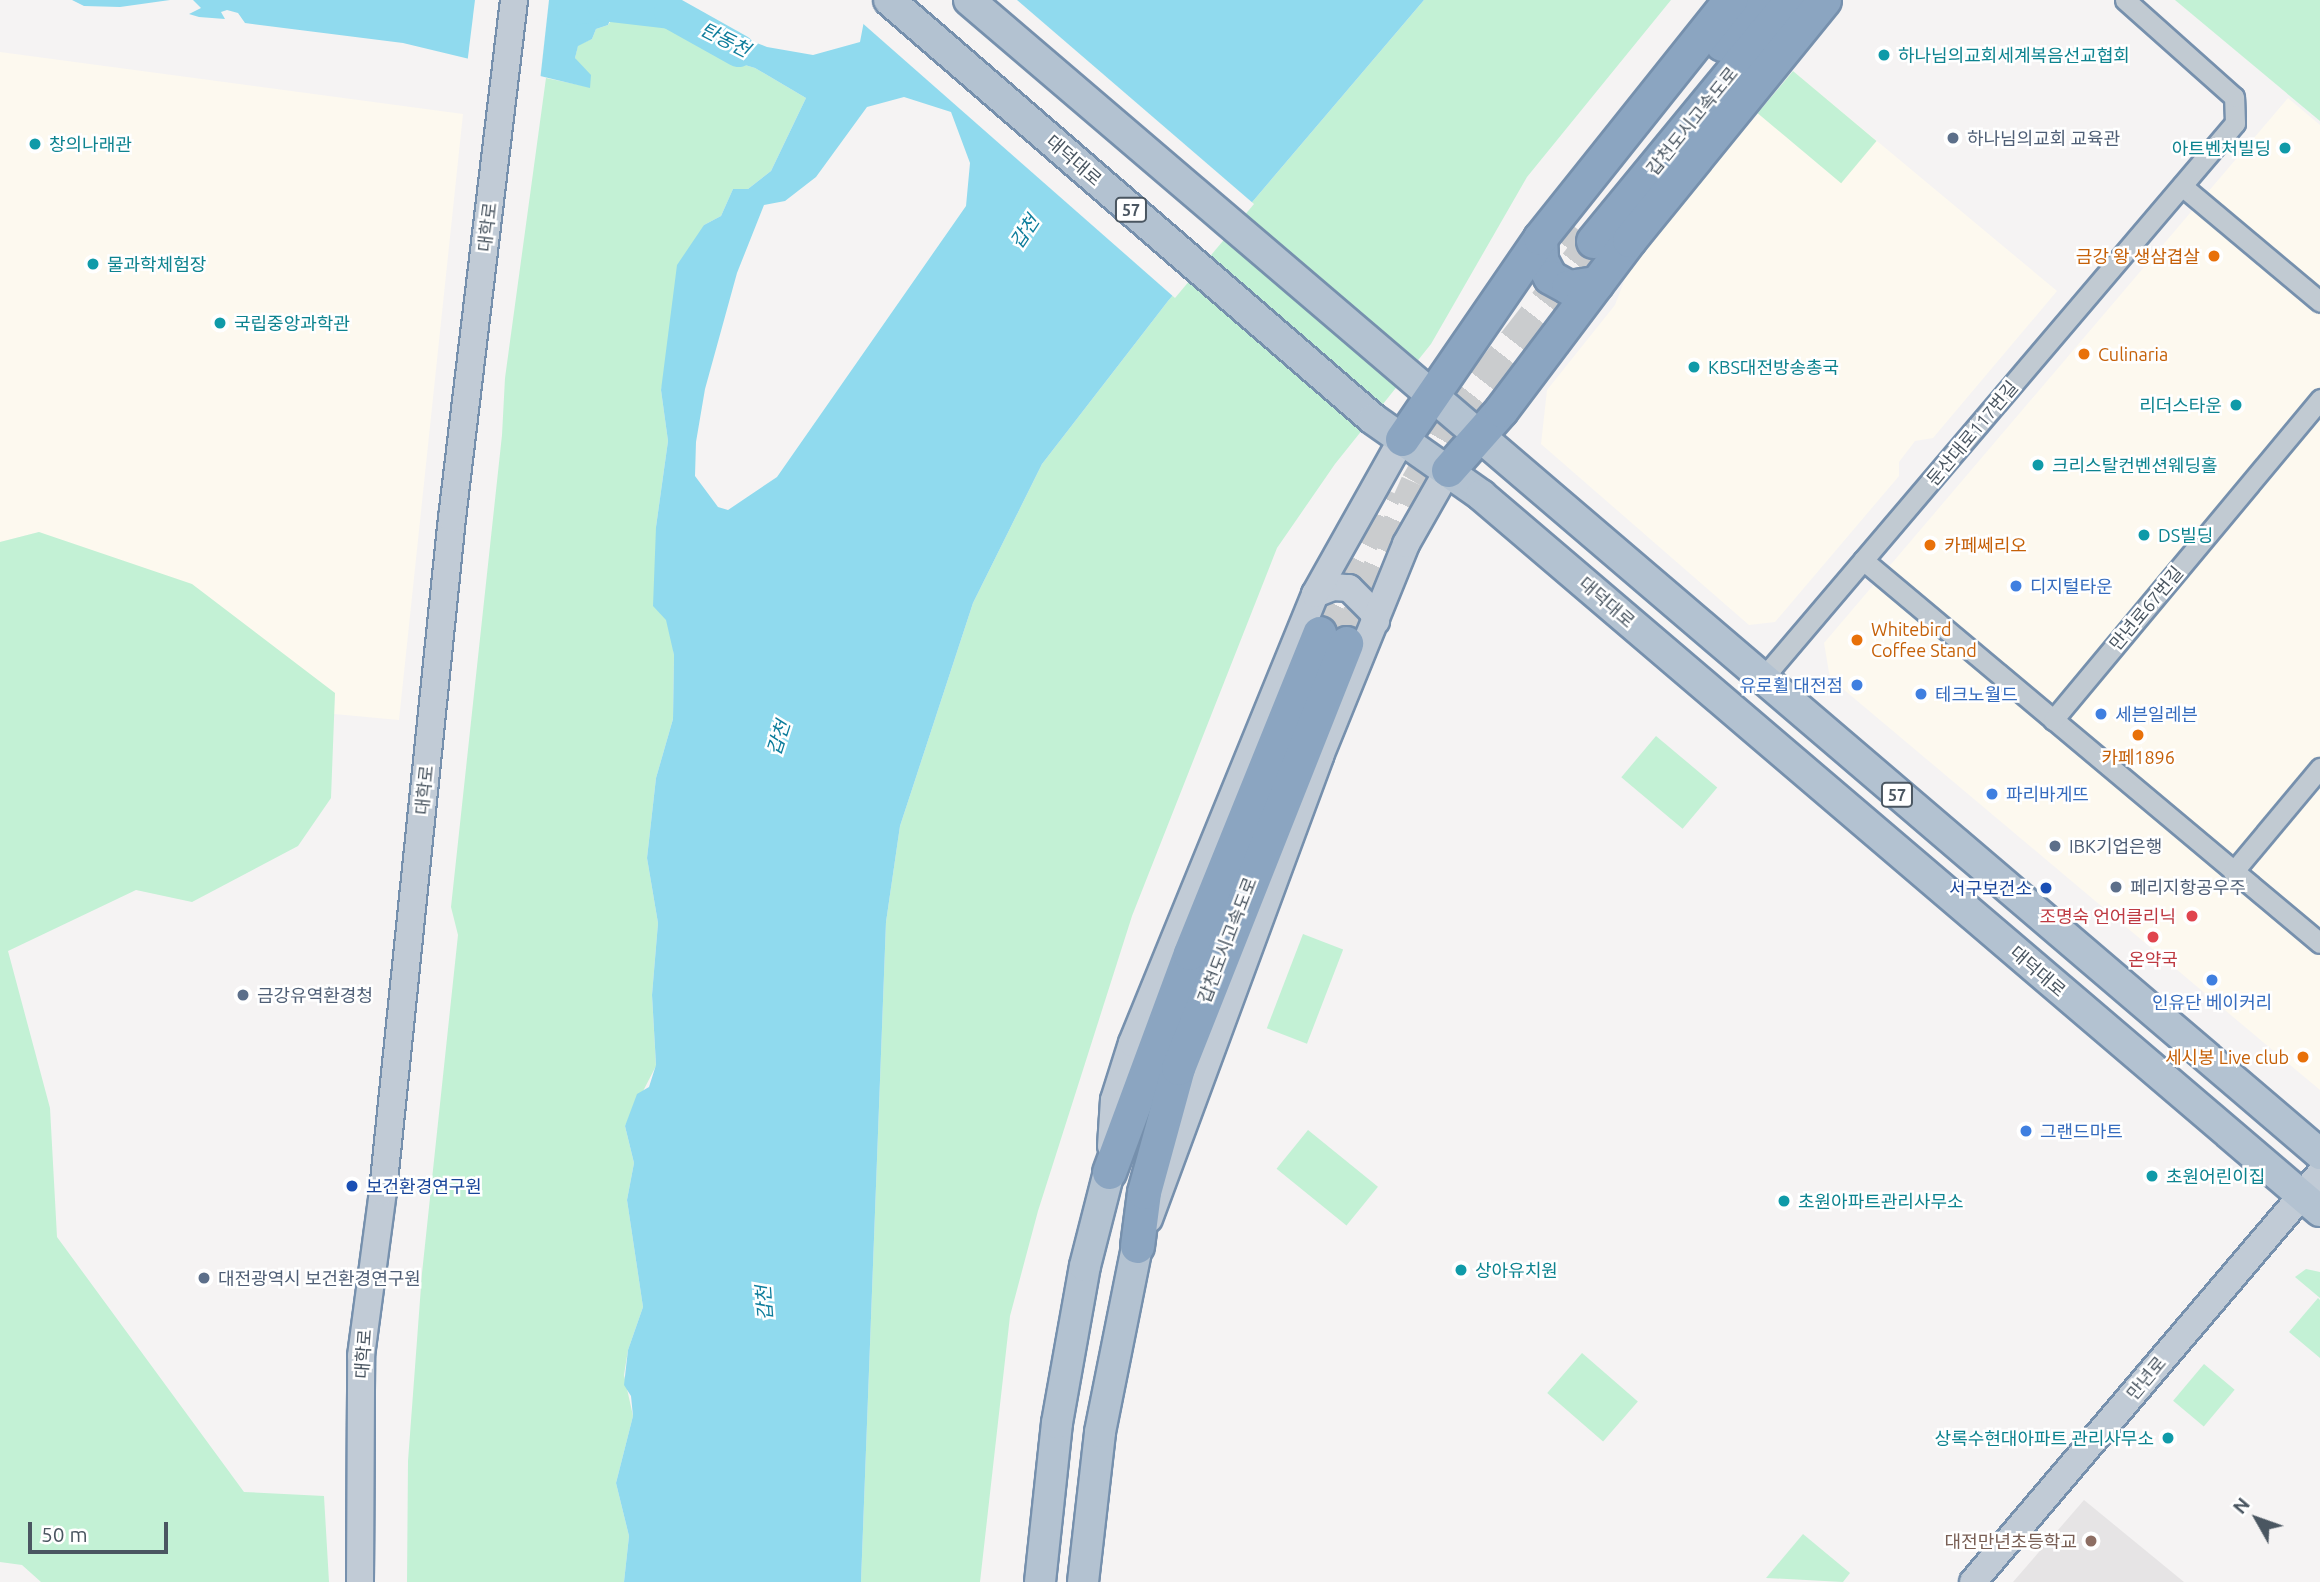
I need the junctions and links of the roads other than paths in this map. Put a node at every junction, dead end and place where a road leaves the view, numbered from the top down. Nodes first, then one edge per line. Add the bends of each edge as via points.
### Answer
1 (514, 0) edge
2 (889, 0) edge
3 (969, 0) edge
4 (1730, 0) edge
5 (1758, 0) edge
6 (1791, 0) edge
7 (1824, 0) edge
8 (2125, 0) edge
9 (2182, 186) junction
10 (1539, 238) junction
11 (1597, 282) junction
12 (2320, 302) edge
13 (1421, 384) junction
14 (2320, 399) edge
15 (1476, 434) junction
16 (1402, 439) junction
17 (1448, 470) junction
18 (1863, 560) junction
19 (1315, 594) junction
20 (1376, 621) junction
21 (1762, 679) junction
22 (2053, 720) junction
23 (2320, 768) edge
24 (2233, 872) junction
25 (2320, 943) edge
26 (2320, 1154) edge
27 (1109, 1172) junction
28 (2314, 1194) edge
29 (1137, 1246) junction
30 (359, 1582) edge
31 (1040, 1582) edge
32 (1083, 1582) edge
33 (1973, 1582) edge

1 - 30 street, 대학로 via 452,518 383,1191 360,1356
2 - 16 main road, 대덕대로 / 57 via 1373,419
3 - 13 main road, 57
4 - 10 highway
5 - 6 highway, 갑천도시고속도로 via 1583,233
7 - 11 highway
8 - 9 street, 둔산대로117번길 via 2234,97 2235,123
9 - 12 street
9 - 18 street, 둔산대로117번길
10 - 11 highway via 1541,260 1550,277 1568,287
10 - 13 highway
11 - 15 highway via 1501,410
13 - 15 main road, 57
13 - 16 highway
14 - 22 street, 만년로67번길
15 - 17 highway
15 - 21 main road, 57
16 - 17 main road, 대덕대로 / 57
16 - 19 street
17 - 20 street via 1417,522
17 - 28 main road, 대덕대로 / 57
18 - 21 street, 둔산대로117번길
18 - 22 street
19 - 20 street via 1333,587 1349,588 1373,611
19 - 27 street via 1132,1043 1114,1100
20 - 29 street via 1277,866 1166,1180
21 - 26 main road, 57
22 - 24 street
23 - 24 street
24 - 25 street
27 - 29 highway, 갑천도시고속도로 via 1190,953 1333,638 1178,1068 1144,1192
27 - 31 main road via 1085,1266 1056,1423
28 - 33 street, 만년로
29 - 32 main road via 1100,1433

